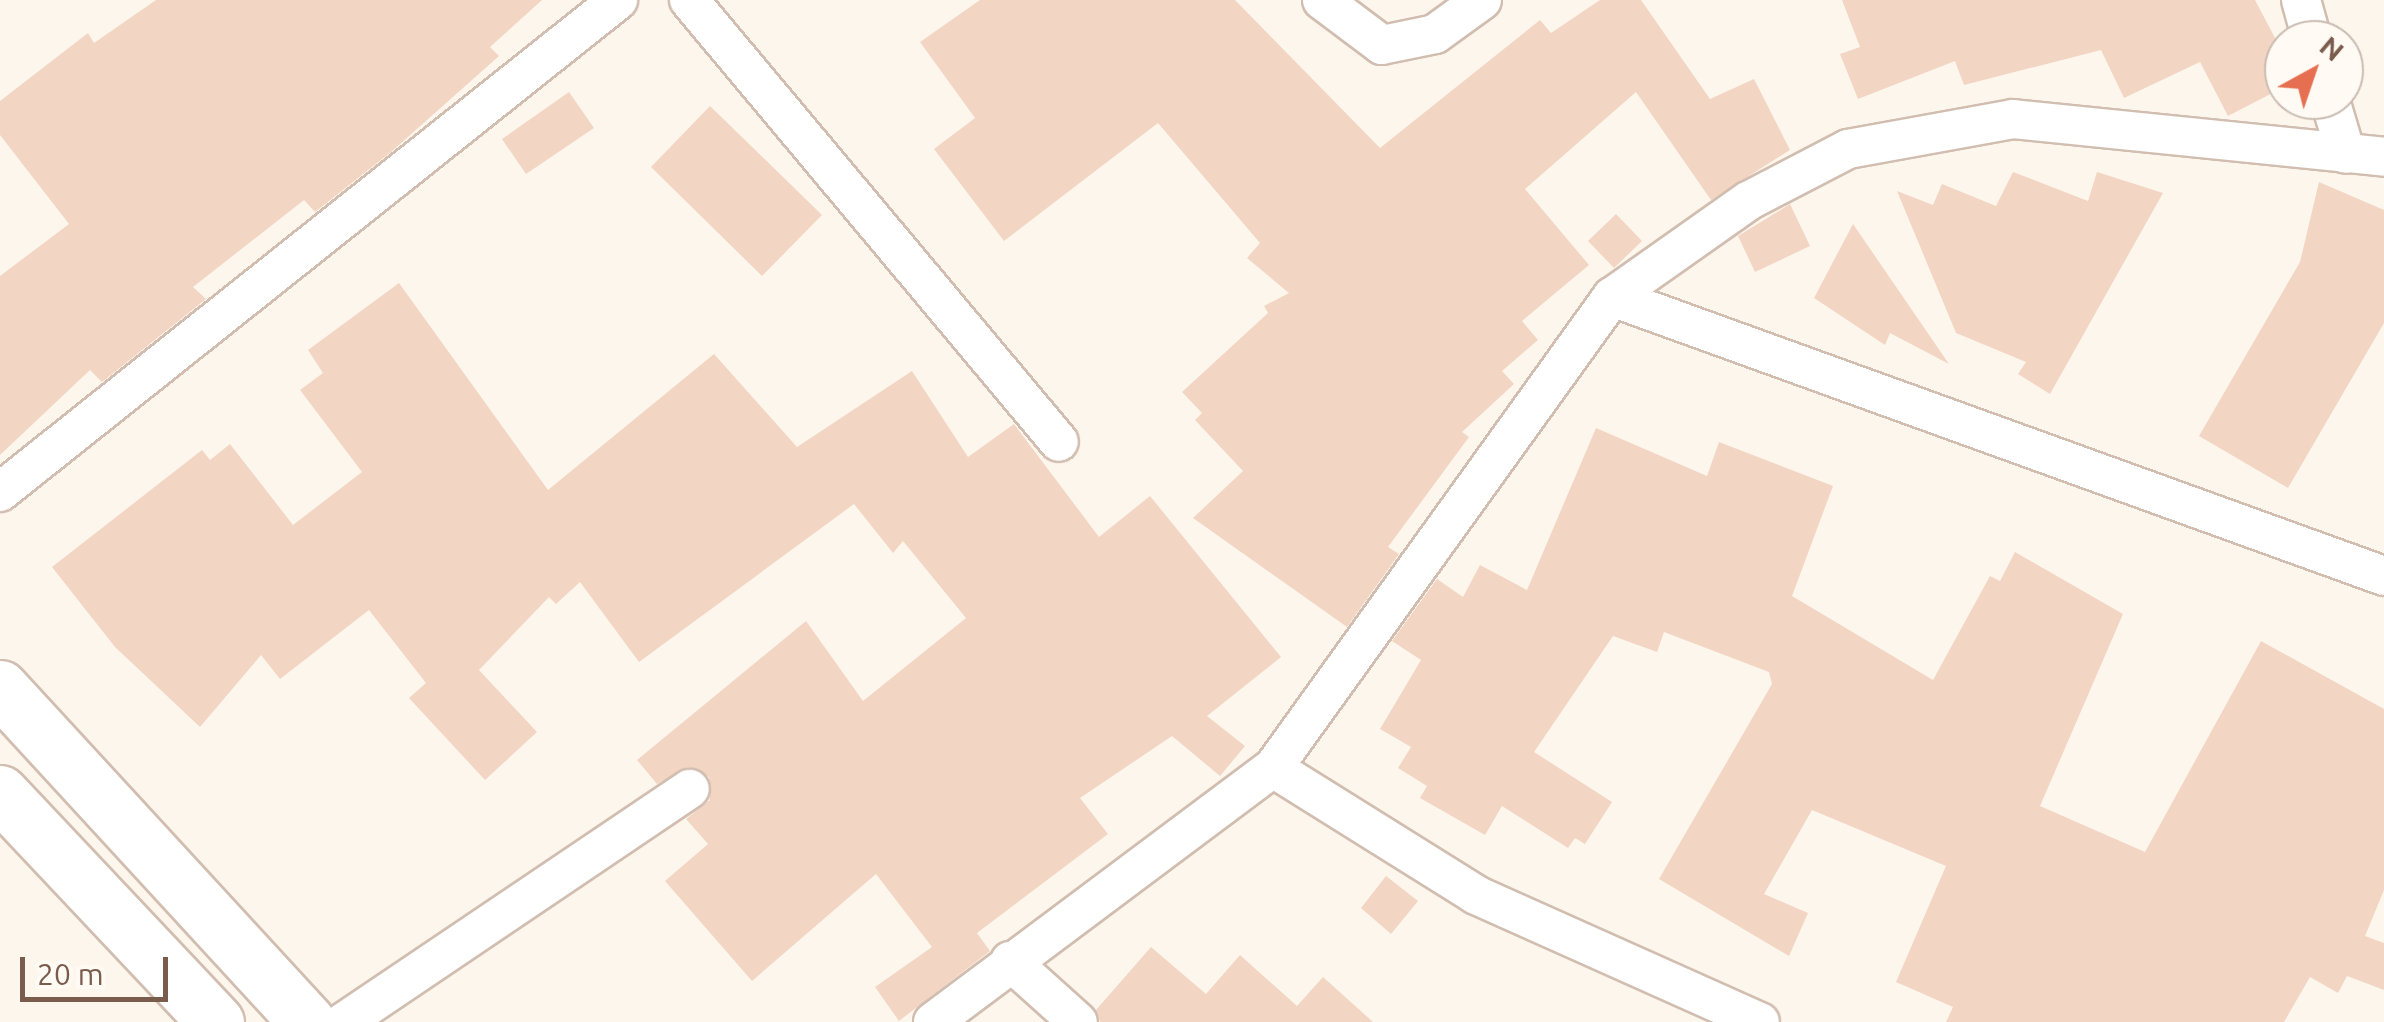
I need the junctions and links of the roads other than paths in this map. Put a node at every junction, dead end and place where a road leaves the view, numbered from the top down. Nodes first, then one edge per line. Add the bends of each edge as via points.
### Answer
1 (618, 0) edge
2 (690, 0) edge
3 (1322, 0) edge
4 (1482, 0) edge
5 (2336, 120) edge
6 (2346, 154) junction
7 (2384, 157) edge
8 (1612, 297) junction
9 (1060, 442) dead end
10 (0, 492) edge
11 (2384, 576) edge
12 (0, 688) edge
13 (1273, 768) junction
14 (690, 789) dead end
15 (0, 793) edge
16 (1010, 961) junction
17 (216, 1022) edge
18 (306, 1022) edge
19 (344, 1022) edge
20 (933, 1022) edge
21 (1078, 1022) edge
22 (1760, 1022) edge

1 - 10 street
2 - 9 street
3 - 4 street via 1382,46 1435,34
5 - 6 street
6 - 7 street
6 - 8 street via 2014,119 1848,149 1748,201
8 - 11 street
8 - 13 street
12 - 18 main road
13 - 16 street
13 - 22 street via 1476,894
14 - 19 street
15 - 17 main road
16 - 20 street
16 - 21 street

